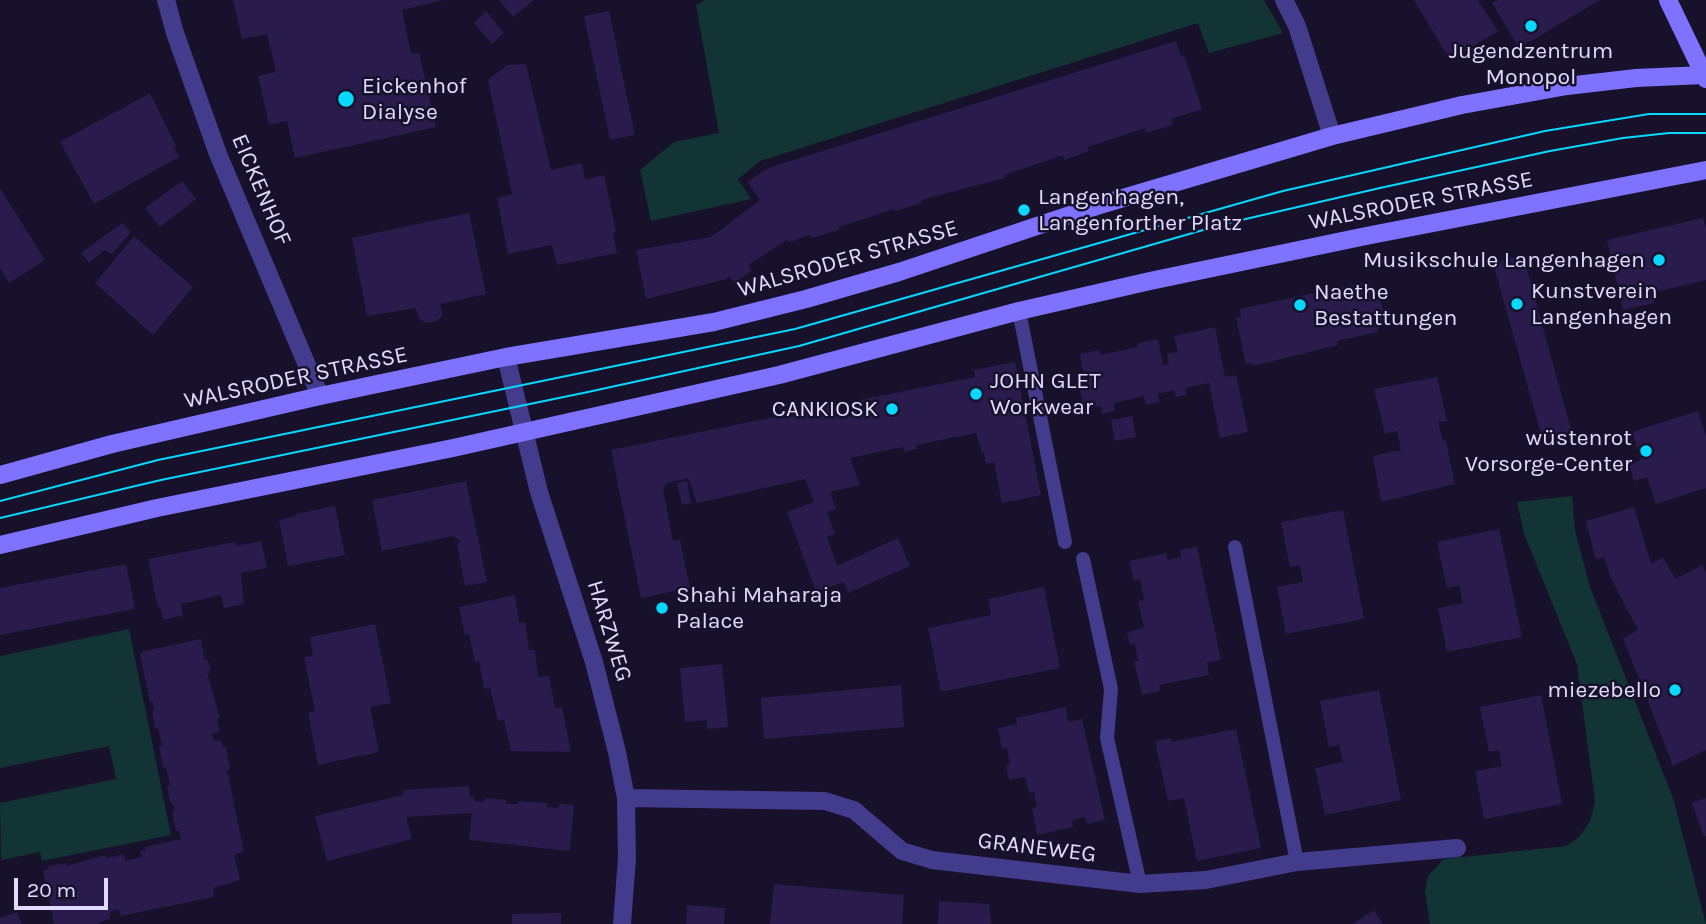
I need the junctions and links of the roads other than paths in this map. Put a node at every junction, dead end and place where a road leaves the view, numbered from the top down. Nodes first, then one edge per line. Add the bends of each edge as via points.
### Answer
1 (166, 0) edge
2 (1284, 0) edge
3 (1668, 0) edge
4 (1705, 77) edge
5 (1332, 136) junction
6 (1706, 170) edge
7 (1019, 311) junction
8 (506, 357) junction
9 (320, 396) junction
10 (524, 433) junction
11 (0, 475) edge
12 (1065, 542) dead end
13 (0, 545) edge
14 (1235, 547) dead end
15 (1083, 559) dead end
16 (626, 798) junction
17 (1457, 848) dead end
18 (1297, 862) junction
19 (1140, 884) junction
20 (622, 924) edge

1 - 9 street, EICKENHOF via 218,154
2 - 5 street via 1297,26
3 - 4 main road
4 - 5 main road, WALSRODER STRASSE via 1567,86
5 - 8 main road, WALSRODER STRASSE via 806,299 714,322
6 - 7 main road, WALSRODER STRASSE
7 - 10 main road, WALSRODER STRASSE via 779,375
7 - 12 lane
8 - 9 main road, WALSRODER STRASSE
8 - 10 street, HARZWEG
9 - 11 main road, WALSRODER STRASSE
10 - 13 main road, WALSRODER STRASSE
10 - 16 street, HARZWEG via 599,678
14 - 18 lane
15 - 19 lane via 1111,689 1107,738
16 - 19 street, GRANEWEG via 825,801 854,810 902,851 932,860
16 - 20 street, HARZWEG
17 - 18 street, GRANEWEG
18 - 19 street, GRANEWEG via 1206,880

